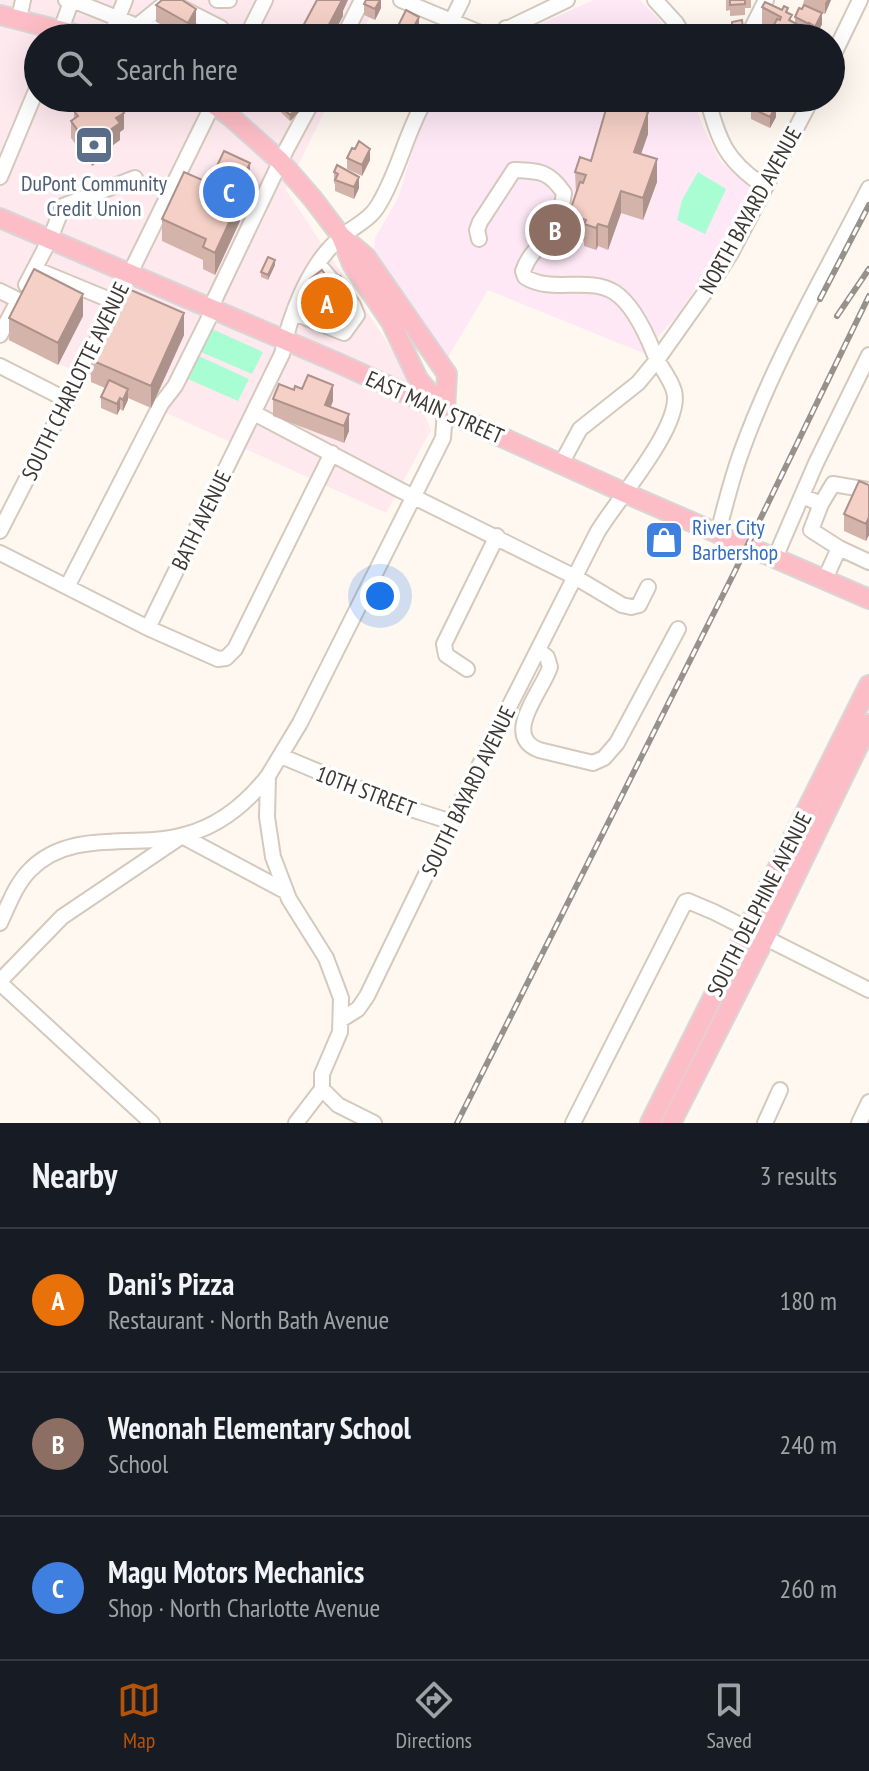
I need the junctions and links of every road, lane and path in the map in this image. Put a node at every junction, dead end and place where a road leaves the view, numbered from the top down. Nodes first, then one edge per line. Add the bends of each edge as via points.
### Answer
1 (23, 0) edge
2 (125, 0) edge
3 (217, 0) edge
4 (229, 0) edge
5 (265, 0) edge
6 (362, 0) edge
7 (401, 0) edge
8 (462, 0) edge
9 (567, 0) edge
10 (655, 0) edge
11 (766, 0) edge
12 (860, 0) edge
13 (70, 1) edge
14 (182, 4) edge
15 (0, 15) edge
16 (19, 19) junction
17 (118, 19) junction
18 (450, 22) junction
19 (33, 24) edge
20 (63, 24) edge
21 (116, 24) edge
22 (126, 24) edge
23 (150, 24) edge
24 (214, 24) edge
25 (253, 24) edge
26 (350, 24) edge
27 (455, 24) edge
28 (515, 24) edge
29 (677, 24) edge
30 (754, 24) edge
31 (845, 31) edge
32 (27, 112) edge
33 (205, 112) edge
34 (225, 112) edge
35 (306, 112) edge
36 (419, 112) edge
37 (712, 112) edge
38 (805, 112) edge
39 (280, 161) junction
40 (0, 177) edge
41 (135, 178) dead end
42 (765, 187) junction
43 (869, 188) edge
44 (0, 218) edge
45 (341, 236) junction
46 (50, 239) junction
47 (479, 239) dead end
48 (319, 265) junction
49 (35, 269) junction
50 (129, 273) junction
51 (330, 278) junction
52 (0, 291) edge
53 (18, 300) junction
54 (115, 302) junction
55 (212, 309) junction
56 (294, 313) junction
57 (327, 327) junction
58 (0, 335) edge
59 (285, 342) junction
60 (869, 355) edge
61 (657, 360) junction
62 (0, 366) edge
63 (67, 400) junction
64 (445, 411) junction
65 (254, 413) junction
66 (332, 453) junction
67 (561, 464) junction
68 (869, 490) edge
69 (625, 493) junction
70 (414, 496) junction
71 (802, 496) junction
72 (821, 504) junction
73 (0, 531) edge
74 (718, 533) junction
75 (497, 536) junction
76 (839, 548) junction
77 (0, 553) edge
78 (775, 558) junction
79 (869, 562) edge
80 (575, 577) junction
81 (825, 579) junction
82 (67, 587) junction
83 (648, 587) dead end
84 (869, 599) edge
85 (148, 628) junction
86 (678, 629) dead end
87 (538, 650) junction
88 (467, 669) dead end
89 (869, 685) edge
90 (869, 724) edge
91 (281, 756) junction
92 (268, 776) junction
93 (452, 822) junction
94 (182, 836) junction
95 (285, 891) junction
96 (4, 904) edge
97 (0, 923) edge
98 (746, 928) junction
99 (765, 938) junction
100 (0, 982) edge
101 (869, 990) edge
102 (342, 1019) junction
103 (322, 1089) junction
104 (780, 1090) dead end
105 (869, 1102) edge
106 (152, 1123) edge
107 (296, 1123) edge
108 (374, 1123) edge
109 (573, 1123) edge
110 (650, 1123) edge
111 (671, 1123) edge
112 (765, 1123) edge
113 (859, 1123) edge

1 - 16 street
2 - 17 street
3 - 4 street
5 - 25 street
6 - 26 street
7 - 18 street
8 - 18 street
9 - 28 street
10 - 29 street
11 - 30 street
12 - 31 street
13 - 17 street
13 - 20 street
14 - 23 street via 168,1
14 - 24 street
15 - 16 main road
16 - 19 main road
17 - 21 street
17 - 22 street
18 - 27 street
32 - 40 street
33 - 50 street, SOUTH CHARLOTTE AVENUE
34 - 39 main road
35 - 39 street
36 - 45 street, BATH AVENUE via 380,204
37 - 42 street via 727,155
38 - 42 street, NORTH BAYARD AVENUE
39 - 45 main road
39 - 55 street
41 - 46 street via 63,206
42 - 61 street, NORTH BAYARD AVENUE via 725,262
43 - 74 street via 751,427
44 - 46 main road, EAST MAIN STREET
45 - 48 street, BATH AVENUE
45 - 64 main road via 418,379
45 - 64 main road via 366,257 447,374
46 - 49 street
46 - 50 main road, EAST MAIN STREET
47 - 61 street, SOUTH BAYARD AVENUE via 480,222 514,170 552,177 564,193 552,234 529,256 525,277 616,293 638,321
48 - 51 street
48 - 56 street, BATH AVENUE
49 - 53 street
49 - 54 street
50 - 54 street, SOUTH CHARLOTTE AVENUE
50 - 55 main road, EAST MAIN STREET
51 - 57 street via 330,288 347,311
51 - 57 street via 357,315 344,333
52 - 53 street
53 - 58 street
54 - 63 street, SOUTH CHARLOTTE AVENUE
55 - 59 main road, EAST MAIN STREET
55 - 82 street
56 - 57 street
56 - 59 street, BATH AVENUE
59 - 64 main road, EAST MAIN STREET
59 - 65 street, BATH AVENUE
60 - 71 street
61 - 67 street, NORTH BAYARD AVENUE via 638,383 580,429
61 - 69 street, SOUTH BAYARD AVENUE via 674,392 674,409
62 - 63 street
63 - 73 street, SOUTH CHARLOTTE AVENUE
64 - 67 main road, EAST MAIN STREET
64 - 70 street via 443,438
65 - 66 street
65 - 85 street, BATH AVENUE
66 - 70 street
66 - 85 street via 230,655 218,659
67 - 69 main road, EAST MAIN STREET
68 - 72 street via 833,484
69 - 74 main road, EAST MAIN STREET
69 - 80 street, SOUTH BAYARD AVENUE via 610,510
70 - 75 street
70 - 91 street
71 - 72 street
71 - 78 street
72 - 76 street via 811,530
74 - 78 main road, EAST MAIN STREET
75 - 80 street
75 - 88 street via 444,644 446,655
76 - 79 street
76 - 81 street
77 - 82 street
78 - 81 main road, EAST MAIN STREET
80 - 83 street via 627,607 641,603
80 - 87 street, SOUTH BAYARD AVENUE
81 - 84 main road, EAST MAIN STREET
82 - 85 street
86 - 87 street via 617,743 593,763 539,750 525,739 526,716 550,667
87 - 93 street, SOUTH BAYARD AVENUE
89 - 98 main road, SOUTH DELPHINE AVENUE
90 - 99 main road, SOUTH DELPHINE AVENUE
91 - 92 street
91 - 93 street, 10TH STREET
92 - 94 street via 239,807
92 - 95 street via 269,838
93 - 102 street, SOUTH BAYARD AVENUE via 367,996
94 - 95 street
94 - 96 street via 103,841 63,850 30,870
94 - 100 street via 62,917
95 - 102 street via 326,958 341,998
96 - 97 street
98 - 99 street
98 - 109 street via 688,901 682,905
98 - 110 main road, SOUTH DELPHINE AVENUE
99 - 101 street
99 - 111 main road, SOUTH DELPHINE AVENUE
100 - 106 street
102 - 103 street, SOUTH BAYARD AVENUE via 322,1074
103 - 107 street, SOUTH BAYARD AVENUE
103 - 108 street via 338,1105
104 - 112 street
105 - 113 street

